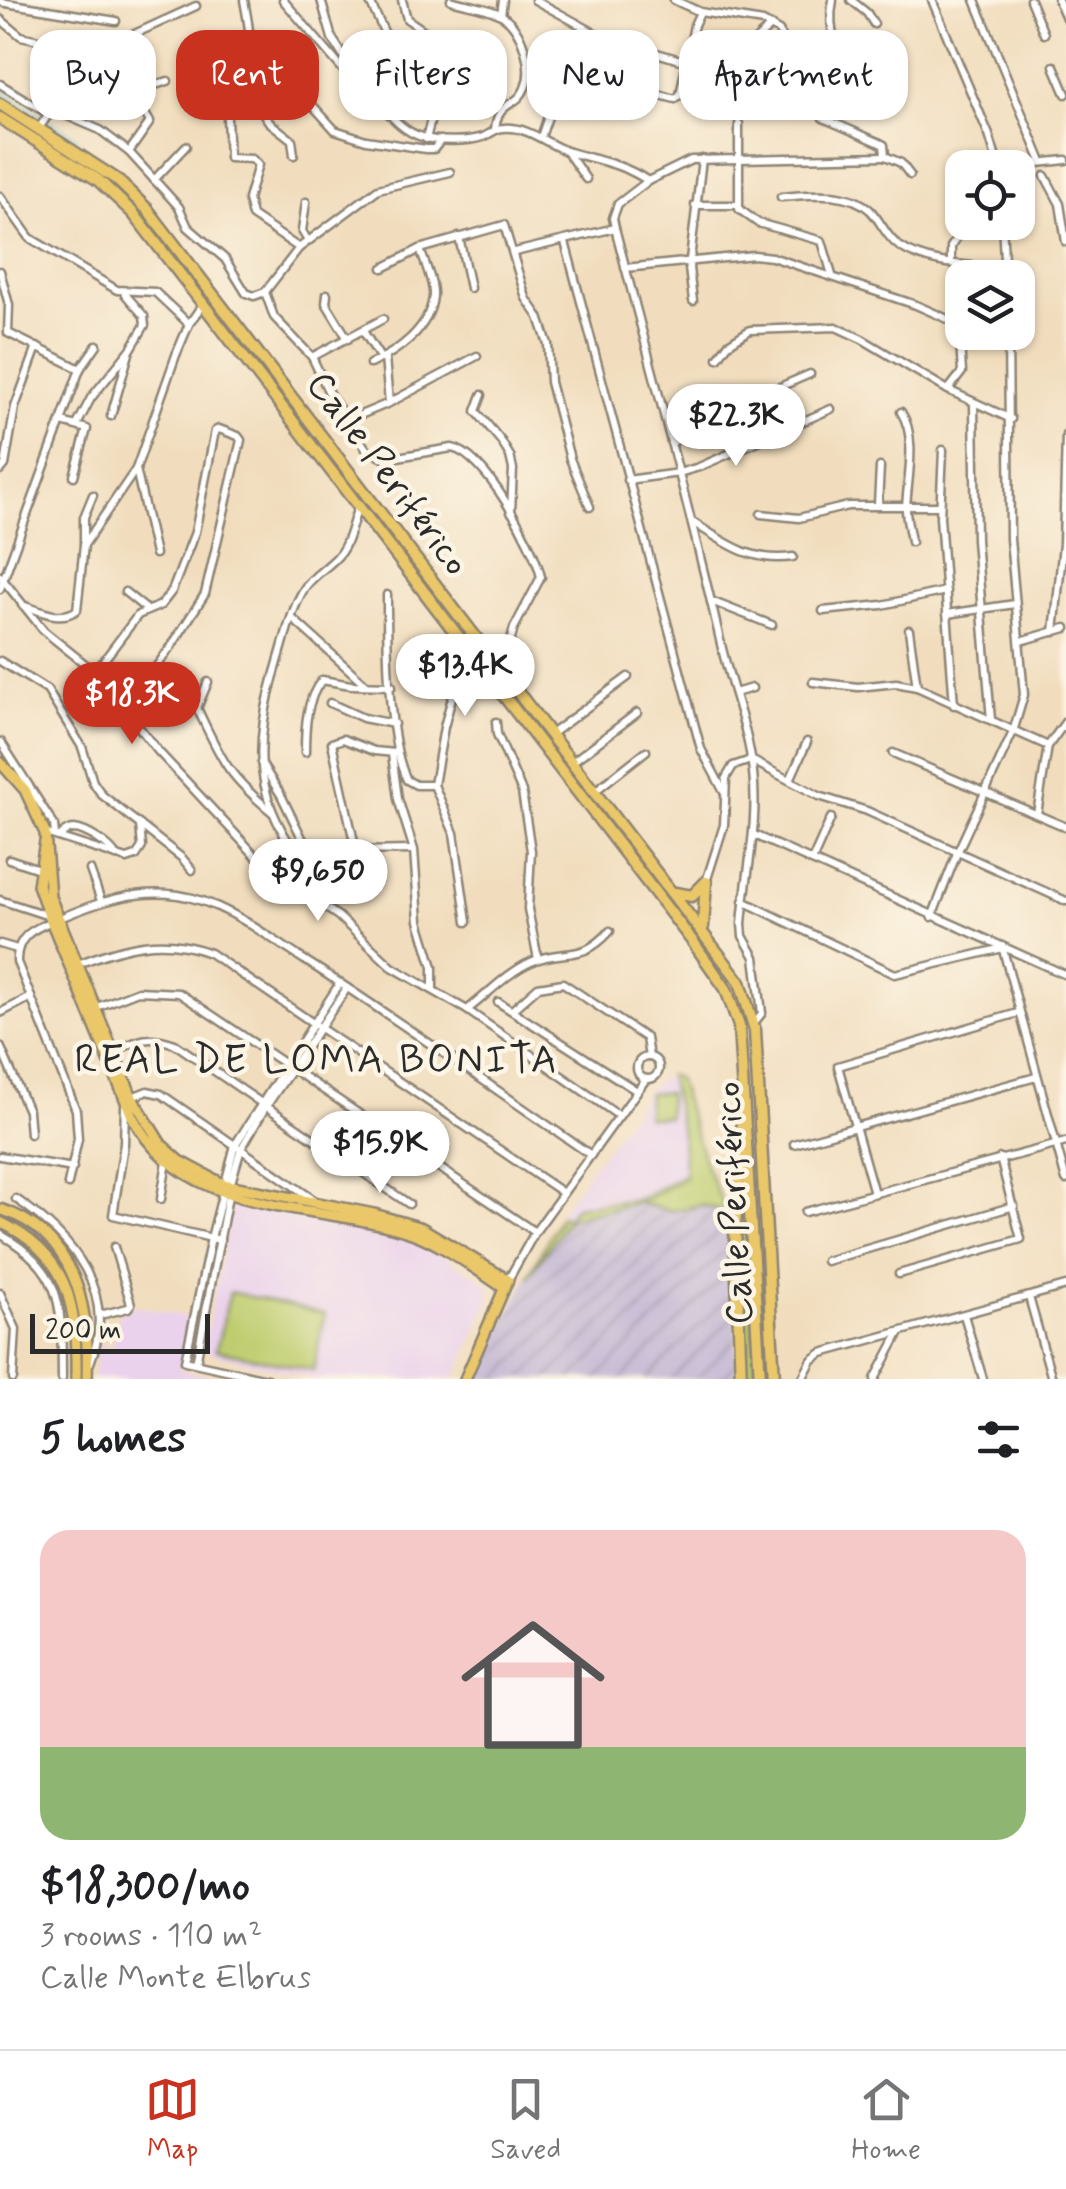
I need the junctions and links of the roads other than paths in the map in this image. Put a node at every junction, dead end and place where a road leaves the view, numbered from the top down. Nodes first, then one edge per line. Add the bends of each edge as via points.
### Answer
1 (244, 0) edge
2 (283, 0) edge
3 (320, 0) edge
4 (369, 0) edge
5 (402, 0) edge
6 (450, 0) edge
7 (503, 0) edge
8 (535, 0) edge
9 (546, 0) edge
10 (674, 0) edge
11 (833, 0) edge
12 (851, 0) edge
13 (932, 0) edge
14 (975, 0) edge
15 (1030, 0) edge
16 (1058, 0) edge
17 (0, 2) edge
18 (196, 6) dead end
19 (552, 10) junction
20 (700, 12) junction
21 (501, 15) junction
22 (1066, 18) edge
23 (0, 19) edge
24 (116, 21) dead end
25 (874, 24) dead end
26 (771, 26) junction
27 (143, 30) edge
28 (383, 30) edge
29 (423, 30) edge
30 (588, 30) edge
31 (693, 30) edge
32 (767, 30) edge
33 (833, 30) edge
34 (1044, 34) dead end
35 (30, 38) edge
36 (339, 49) edge
37 (1054, 66) dead end
38 (339, 67) edge
39 (168, 81) dead end
40 (0, 84) edge
41 (1066, 94) edge
42 (0, 104) edge
43 (319, 112) edge
44 (0, 118) edge
45 (75, 120) edge
46 (227, 120) edge
47 (396, 120) edge
48 (431, 120) edge
49 (547, 120) edge
50 (45, 121) junction
51 (739, 124) dead end
52 (495, 130) junction
53 (541, 137) junction
54 (426, 139) junction
55 (442, 139) junction
56 (186, 146) dead end
57 (994, 150) edge
58 (566, 151) junction
59 (130, 152) junction
60 (294, 155) dead end
61 (885, 156) junction
62 (702, 158) junction
63 (740, 158) junction
64 (1066, 160) edge
65 (1042, 162) junction
66 (1035, 163) edge
67 (450, 172) dead end
68 (910, 175) dead end
69 (1045, 176) dead end
70 (586, 179) dead end
71 (154, 180) junction
72 (648, 181) junction
73 (0, 196) edge
74 (780, 197) dead end
75 (306, 202) dead end
76 (695, 205) junction
77 (736, 205) junction
78 (615, 228) junction
79 (459, 237) junction
80 (308, 241) junction
81 (565, 242) junction
82 (1066, 242) edge
83 (298, 248) junction
84 (420, 249) junction
85 (514, 252) junction
86 (945, 261) edge
87 (689, 262) junction
88 (383, 268) dead end
89 (625, 268) junction
90 (0, 271) edge
91 (832, 276) junction
92 (470, 288) dead end
93 (265, 292) junction
94 (124, 293) junction
95 (326, 294) dead end
96 (694, 301) dead end
97 (202, 304) junction
98 (383, 318) dead end
99 (189, 324) junction
100 (363, 331) junction
101 (348, 340) junction
102 (96, 345) dead end
103 (38, 347) junction
104 (131, 348) junction
105 (1009, 350) edge
106 (477, 356) dead end
107 (312, 357) junction
108 (383, 358) junction
109 (718, 358) dead end
110 (370, 364) dead end
111 (80, 369) junction
112 (810, 374) dead end
113 (948, 390) junction
114 (482, 394) dead end
115 (389, 403) junction
116 (974, 404) junction
117 (830, 409) dead end
118 (902, 412) dead end
119 (111, 416) dead end
120 (1011, 420) junction
121 (346, 421) junction
122 (62, 422) junction
123 (78, 424) junction
124 (1066, 436) edge
125 (670, 443) junction
126 (943, 450) dead end
127 (880, 467) dead end
128 (136, 469) junction
129 (0, 471) edge
130 (679, 473) junction
131 (74, 476) dead end
132 (627, 480) junction
133 (93, 494) dead end
134 (878, 504) junction
135 (358, 505) junction
136 (940, 506) junction
137 (590, 507) dead end
138 (906, 508) junction
139 (511, 514) junction
140 (761, 514) dead end
141 (693, 522) junction
142 (911, 542) dead end
143 (84, 546) junction
144 (155, 554) dead end
145 (793, 557) dead end
146 (1, 582) edge
147 (946, 591) junction
148 (125, 592) dead end
149 (387, 595) dead end
150 (711, 601) junction
151 (21, 604) junction
152 (1015, 604) junction
153 (146, 610) junction
154 (980, 610) junction
155 (823, 611) dead end
156 (948, 614) junction
157 (292, 618) junction
158 (772, 625) dead end
159 (1065, 629) edge
160 (909, 630) dead end
161 (1054, 632) junction
162 (1021, 641) junction
163 (466, 646) junction
164 (0, 661) edge
165 (95, 672) junction
166 (502, 672) junction
167 (628, 677) dead end
168 (208, 682) dead end
169 (813, 682) dead end
170 (366, 685) junction
171 (392, 686) junction
172 (917, 687) junction
173 (752, 688) dead end
174 (734, 692) junction
175 (330, 702) dead end
176 (954, 705) junction
177 (124, 708) junction
178 (638, 713) dead end
179 (535, 716) junction
180 (991, 720) junction
181 (1066, 721) edge
182 (496, 722) dead end
183 (394, 724) junction
184 (555, 731) junction
185 (1013, 732) junction
186 (1, 742) edge
187 (806, 742) dead end
188 (1048, 746) junction
189 (646, 751) dead end
190 (305, 752) dead end
191 (394, 753) junction
192 (893, 754) dead end
193 (576, 760) junction
194 (751, 760) junction
195 (0, 762) edge
196 (260, 762) junction
197 (790, 780) junction
198 (434, 785) junction
199 (598, 788) junction
200 (724, 792) junction
201 (986, 792) junction
202 (274, 814) junction
203 (1037, 814) junction
204 (831, 818) dead end
205 (139, 824) junction
206 (620, 826) junction
207 (1066, 826) edge
208 (754, 835) junction
209 (51, 836) junction
210 (302, 840) dead end
211 (414, 850) junction
212 (356, 852) junction
213 (957, 853) junction
214 (9, 860) dead end
215 (812, 861) junction
216 (39, 869) junction
217 (268, 869) junction
218 (90, 870) dead end
219 (192, 870) dead end
220 (310, 872) junction
221 (706, 882) junction
222 (674, 893) junction
223 (0, 900) edge
224 (101, 901) junction
225 (744, 901) junction
226 (1066, 901) edge
227 (932, 917) junction
228 (52, 919) junction
229 (467, 922) dead end
230 (610, 931) dead end
231 (704, 933) junction
232 (0, 944) edge
233 (1002, 946) junction
234 (17, 948) junction
235 (538, 959) junction
236 (73, 966) junction
237 (1066, 976) edge
238 (343, 985) junction
239 (433, 988) junction
240 (31, 997) junction
241 (498, 1002) dead end
242 (91, 1010) junction
243 (467, 1010) junction
244 (512, 1010) junction
245 (0, 1013) edge
246 (1018, 1013) junction
247 (317, 1024) junction
248 (754, 1024) junction
249 (0, 1046) edge
250 (109, 1054) junction
251 (649, 1057) junction
252 (289, 1066) junction
253 (1036, 1077) junction
254 (646, 1080) junction
255 (638, 1092) junction
256 (746, 1096) junction
257 (129, 1099) junction
258 (262, 1106) junction
259 (620, 1116) junction
260 (856, 1129) junction
261 (30, 1134) dead end
262 (142, 1134) junction
263 (1066, 1142) edge
264 (124, 1144) junction
265 (794, 1144) dead end
266 (1056, 1144) junction
267 (238, 1147) junction
268 (591, 1154) junction
269 (0, 1156) edge
270 (1000, 1158) junction
271 (168, 1161) junction
272 (73, 1168) junction
273 (1066, 1180) edge
274 (68, 1184) dead end
275 (226, 1189) junction
276 (563, 1193) junction
277 (874, 1193) junction
278 (16, 1199) dead end
279 (161, 1199) dead end
280 (320, 1204) junction
281 (409, 1204) dead end
282 (1014, 1206) junction
283 (0, 1210) edge
284 (805, 1212) dead end
285 (0, 1222) edge
286 (535, 1232) junction
287 (0, 1234) edge
288 (215, 1239) junction
289 (114, 1247) dead end
290 (826, 1261) dead end
291 (898, 1274) dead end
292 (506, 1284) junction
293 (1066, 1286) edge
294 (0, 1293) edge
295 (1029, 1297) junction
296 (100, 1314) junction
297 (964, 1314) junction
298 (900, 1332) junction
299 (87, 1374) edge
300 (13, 1379) edge
301 (62, 1379) edge
302 (76, 1379) edge
303 (266, 1379) edge
304 (465, 1379) edge
305 (741, 1379) edge
306 (760, 1379) edge
307 (774, 1379) edge
308 (802, 1379) edge
309 (875, 1379) edge
310 (982, 1379) edge
311 (1052, 1379) edge

1 - 60 street via 246,55 224,78 249,94 292,140
2 - 38 street
3 - 36 street
4 - 28 street
5 - 29 street via 407,19
6 - 21 street
7 - 21 street
8 - 19 street
9 - 19 street
10 - 20 street
11 - 33 street
12 - 25 street
13 - 57 street
14 - 65 street
15 - 34 street
16 - 22 street
17 - 24 street
18 - 27 street
19 - 30 street
20 - 26 street
20 - 31 street
21 - 52 street via 529,68 526,88 500,109
23 - 35 street
26 - 32 street
26 - 61 street via 784,38 823,118 878,142
37 - 41 street
39 - 59 street via 137,100 150,122
40 - 50 street
42 - 50 highway, Calle Periférico
43 - 55 street via 335,130 366,140 434,149
44 - 97 highway, Calle Periférico via 110,190
45 - 59 street
46 - 83 street via 229,158 252,159 258,166 248,198 252,216
47 - 54 street
48 - 54 street
49 - 53 street
50 - 166 highway, Calle Periférico via 148,210
51 - 63 street
52 - 53 street
52 - 55 street
53 - 58 street
54 - 55 street
56 - 71 street
58 - 70 street
58 - 72 street
59 - 71 street
61 - 63 street
61 - 68 street
62 - 63 street
62 - 72 street
62 - 76 street
63 - 77 street
64 - 65 street
65 - 66 street
67 - 80 street via 378,190
69 - 82 street via 1060,204
71 - 93 street via 188,227 225,259 246,294
72 - 78 street via 618,204
73 - 94 street via 30,238
74 - 86 street via 845,196 870,210 898,245
75 - 80 street via 302,232
76 - 77 street
76 - 87 street
77 - 91 street via 758,223 822,241
78 - 81 street
78 - 89 street
79 - 84 street
79 - 85 street via 502,224
79 - 92 street
80 - 83 street
81 - 85 street
81 - 132 street
83 - 93 street
84 - 88 street
84 - 108 street via 433,296 408,342
85 - 137 street via 548,344 548,375
87 - 89 street
87 - 91 street via 761,255
87 - 96 street
89 - 125 street
90 - 103 street via 8,333
91 - 113 street via 956,324 962,372
93 - 107 street via 278,323
94 - 99 street via 151,290
94 - 104 street via 145,321
95 - 101 street
97 - 99 street
97 - 135 highway, Calle Periférico
98 - 100 street
99 - 128 street
100 - 101 street
100 - 108 street
101 - 107 street
102 - 111 street
103 - 111 street
103 - 129 street
104 - 119 street
104 - 123 street
105 - 120 street
106 - 115 street
107 - 121 street
108 - 110 street
108 - 115 street
109 - 113 street via 750,330 836,328
111 - 122 street
112 - 125 street
113 - 116 street
114 - 139 street via 476,412 502,441 513,469
115 - 121 street
116 - 120 street
116 - 154 street
117 - 130 street
118 - 138 street via 908,426
120 - 152 street
121 - 139 street via 366,449 384,459 463,450
122 - 123 street
122 - 146 street
123 - 131 street via 87,429
124 - 161 street
125 - 130 street
126 - 136 street
127 - 134 street
128 - 143 street
128 - 144 street
130 - 132 street
130 - 141 street
132 - 200 street via 702,748
133 - 143 street
134 - 138 street
134 - 140 street via 799,518
135 - 157 street via 342,551 306,586
135 - 163 highway, Calle Periférico
136 - 138 street
136 - 147 street
138 - 142 street
139 - 166 street via 541,577 514,628
141 - 145 street via 736,550 759,558
141 - 150 street
143 - 151 street via 77,610 65,617
146 - 151 street
147 - 155 street
147 - 156 street
148 - 153 street
149 - 171 street
150 - 158 street
150 - 174 street
151 - 165 street
152 - 154 street
152 - 162 street
153 - 165 street
153 - 177 street via 164,602 182,569 214,432 240,437 204,594
154 - 156 street
154 - 180 street
156 - 176 street
157 - 170 street
157 - 196 street via 265,708
159 - 161 street
160 - 172 street
161 - 162 street
162 - 185 street via 1024,695
163 - 198 street
163 - 256 highway, Calle Periférico via 726,989 739,1026
164 - 205 street via 47,690 82,747 98,790
165 - 177 street
166 - 179 highway, Calle Periférico
167 - 184 street
168 - 202 street via 197,708 221,760
169 - 172 street
170 - 171 street
170 - 190 street via 319,682 308,711
171 - 183 street
172 - 176 street
173 - 174 street
174 - 194 street
175 - 183 street
176 - 180 street
177 - 217 street
178 - 193 street
179 - 184 highway
179 - 206 highway, Calle Periférico
180 - 185 street
181 - 188 street
182 - 235 street via 522,792 531,851 528,909
183 - 191 street
184 - 193 highway
185 - 188 street
185 - 201 street
186 - 209 street via 54,825
187 - 197 street
188 - 203 street
189 - 199 street
191 - 198 street via 407,780
191 - 211 street via 398,799
191 - 212 street via 343,739 332,744
192 - 201 street
193 - 199 highway
194 - 197 street
194 - 200 street via 728,772
194 - 208 street
195 - 209 main road
196 - 202 street
196 - 210 street
197 - 213 street
198 - 229 street via 454,833
199 - 206 highway via 619,814
200 - 221 street via 724,825
201 - 203 street
201 - 213 street
202 - 220 street
203 - 207 street
204 - 215 street
205 - 209 street via 143,836 132,858
205 - 219 street
206 - 222 highway, Calle Periférico
208 - 215 street
208 - 225 street
209 - 216 main road
209 - 228 main road
211 - 212 street
211 - 239 street
212 - 220 street via 335,871
213 - 226 street
213 - 227 street
214 - 216 street
215 - 227 street
216 - 228 main road via 39,890
217 - 220 street
217 - 239 street via 338,916 392,968
218 - 224 street
221 - 222 highway via 692,896
221 - 231 highway
222 - 231 highway, Calle Periférico
223 - 228 street
224 - 228 street
224 - 238 street via 160,894 211,904
225 - 233 street via 895,974
225 - 248 street via 742,930 755,956 762,1013
227 - 233 street
228 - 234 street via 26,934
228 - 236 main road
230 - 235 street via 592,949
231 - 248 highway, Calle Periférico via 740,982
232 - 234 street
233 - 237 street
233 - 246 street
234 - 240 street
235 - 243 street
236 - 242 main road
236 - 247 street via 136,944 188,946 210,953
238 - 247 street
238 - 268 street
239 - 243 street
240 - 245 street
240 - 272 street via 76,1110
241 - 244 street
242 - 250 main road
242 - 252 street via 138,991 178,994
243 - 259 street
244 - 251 street via 538,987 568,984 646,1038
244 - 255 street
246 - 253 street
246 - 260 street via 838,1066
247 - 252 street
247 - 276 street
248 - 307 highway, Calle Periférico
249 - 261 street via 30,1118
250 - 257 main road
250 - 258 street via 140,1040 175,1044
251 - 254 street via 637,1069
251 - 254 street via 659,1070
252 - 258 street
252 - 286 street
253 - 260 street
253 - 266 street
254 - 255 street
255 - 259 street
256 - 305 highway via 736,1228
256 - 306 highway, Calle Periférico
257 - 262 main road
257 - 264 street
257 - 267 street via 147,1091 161,1094
257 - 275 main road via 161,1144
258 - 267 street
258 - 281 street
259 - 268 street
260 - 265 street
260 - 277 street
262 - 264 street
262 - 271 main road
263 - 266 street
264 - 288 street via 113,1215
266 - 270 street
266 - 273 street
267 - 275 street
267 - 280 street
268 - 276 street
269 - 272 street
270 - 277 street
270 - 282 street
271 - 275 main road
271 - 279 street
272 - 274 street
275 - 280 main road
275 - 288 street
275 - 292 main road via 409,1232
276 - 286 street
277 - 284 street
278 - 296 street via 75,1252
280 - 292 main road via 422,1228
282 - 290 street
282 - 291 street via 1022,1237
283 - 299 main road via 44,1236 66,1262 86,1314
285 - 302 main road via 36,1244 60,1274 74,1314
286 - 292 street
287 - 301 street via 29,1251 50,1279 61,1311
288 - 303 street via 185,1361
289 - 296 street via 131,1304
292 - 304 main road
293 - 295 street
294 - 300 street via 16,1330
295 - 297 street
295 - 311 street
296 - 299 street
297 - 298 street
297 - 310 street
298 - 308 street via 816,1356
298 - 309 street

